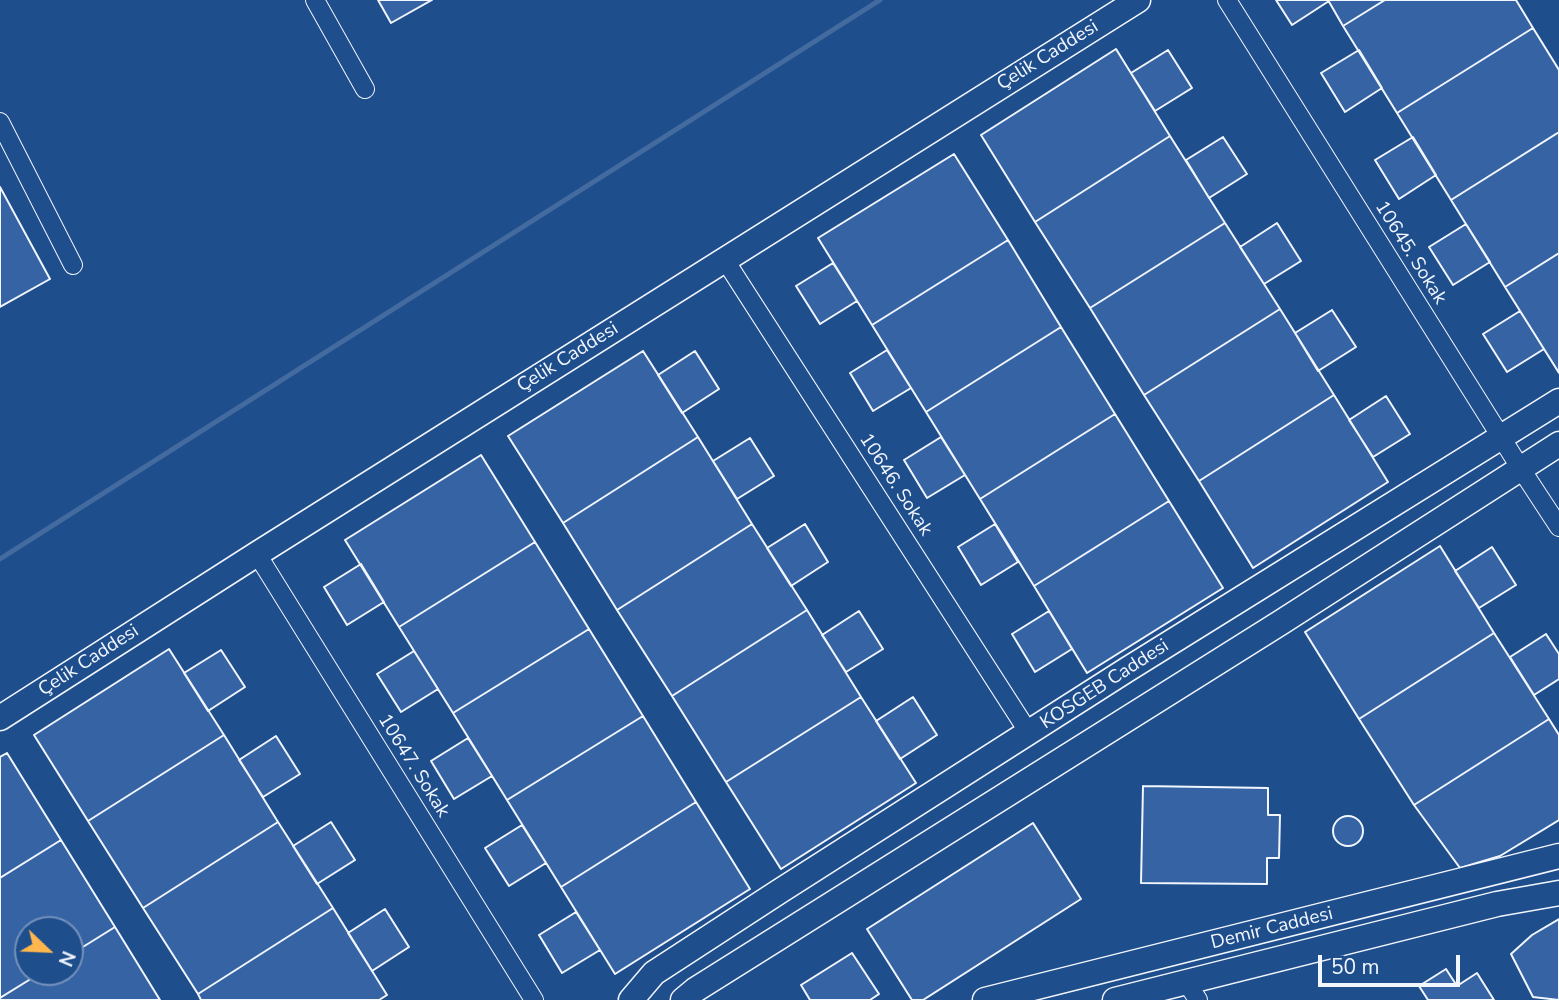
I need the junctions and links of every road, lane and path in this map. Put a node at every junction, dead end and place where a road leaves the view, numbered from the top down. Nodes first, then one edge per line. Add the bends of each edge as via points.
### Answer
1 (315, 0) edge
2 (1138, 0) edge
3 (1227, 0) edge
4 (365, 89) dead end
5 (0, 122) edge
6 (725, 260) junction
7 (73, 264) dead end
8 (1559, 401) edge
9 (1501, 438) junction
10 (1559, 444) edge
11 (1521, 470) junction
12 (1559, 527) edge
13 (257, 554) junction
14 (0, 718) edge
15 (1029, 733) junction
16 (1559, 856) edge
17 (1559, 893) edge
18 (654, 973) junction
19 (1192, 991) edge
20 (534, 1000) edge
21 (610, 1000) edge
22 (631, 1000) edge
23 (683, 1000) edge
24 (985, 1000) edge
25 (1115, 1000) edge

1 - 4 street
2 - 6 street, Çelik Caddesi
3 - 9 street, 10645. Sokak
5 - 7 street
6 - 13 street, Çelik Caddesi
6 - 15 street, 10646. Sokak
8 - 9 street, KOSGEB Caddesi
9 - 11 street, 10645. Sokak
9 - 15 street, KOSGEB Caddesi
10 - 11 street, KOSGEB Caddesi
11 - 12 street, 10645. Sokak
11 - 23 street, KOSGEB Caddesi
13 - 14 street, Çelik Caddesi
13 - 20 street, 10647. Sokak
15 - 18 street, KOSGEB Caddesi
16 - 24 street, Demir Caddesi
17 - 19 street, Demir Caddesi via 1497,904
18 - 21 street, KOSGEB Caddesi
18 - 22 street, KOSGEB Caddesi
19 - 25 street, Demir Caddesi

